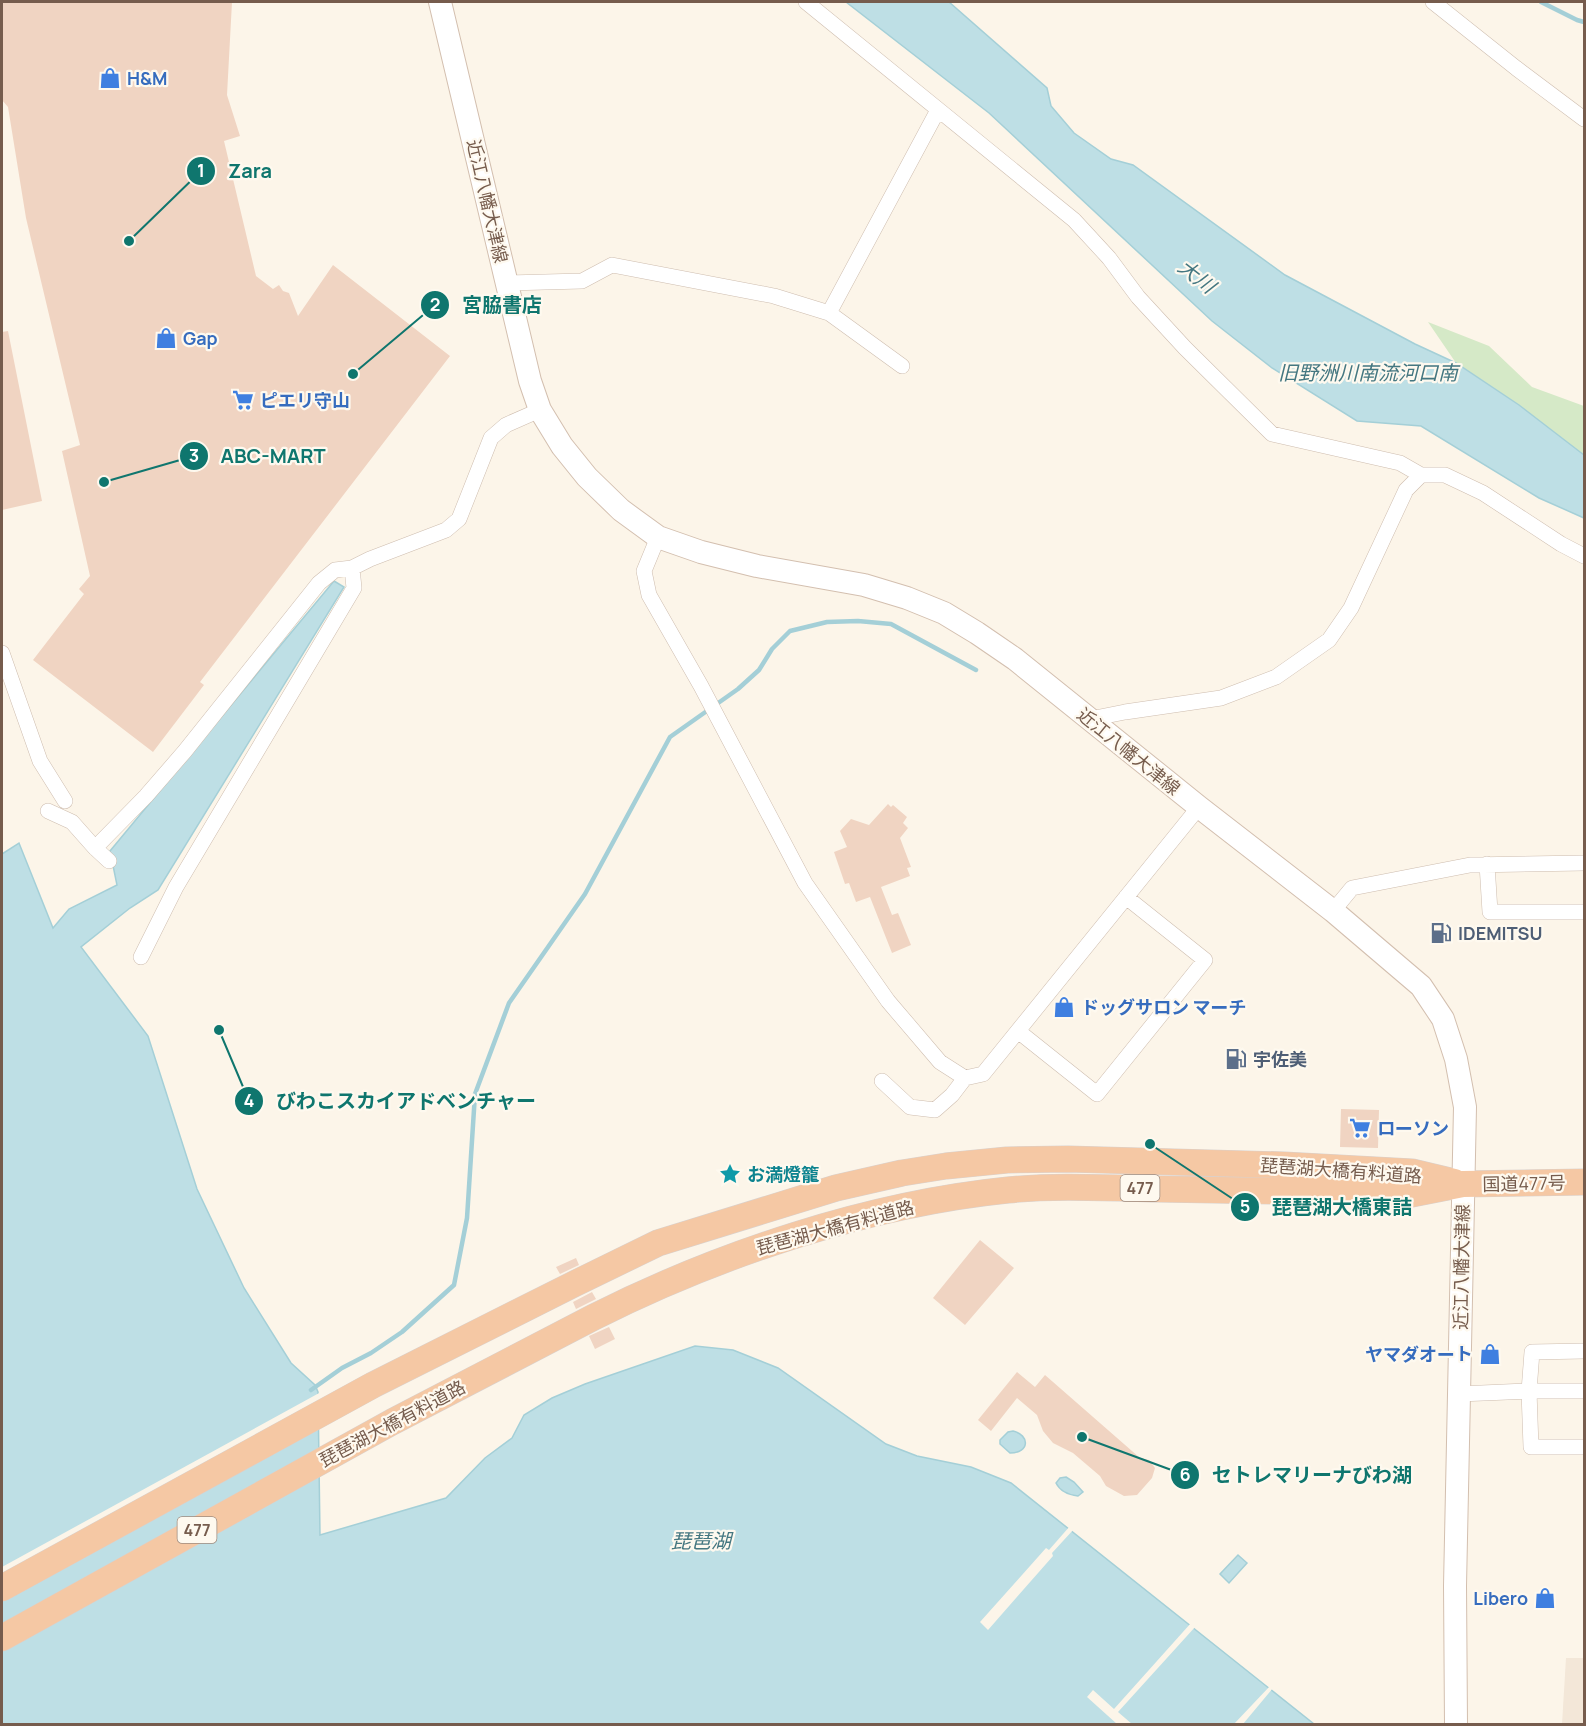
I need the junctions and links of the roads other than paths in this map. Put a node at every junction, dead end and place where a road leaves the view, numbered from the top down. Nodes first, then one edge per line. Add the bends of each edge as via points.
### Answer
1 (440, 2) edge
2 (806, 2) edge
3 (1434, 2) edge
4 (938, 110) junction
5 (1584, 118) edge
6 (507, 283) junction
7 (829, 313) junction
8 (902, 366) dead end
9 (540, 410) junction
10 (1421, 475) junction
11 (658, 537) junction
12 (1584, 556) edge
13 (352, 568) junction
14 (2, 653) edge
15 (1090, 719) junction
16 (64, 801) dead end
17 (1199, 807) junction
18 (48, 811) dead end
19 (95, 848) junction
20 (110, 861) dead end
21 (1584, 863) edge
22 (1487, 864) junction
23 (1126, 897) junction
24 (1333, 911) junction
25 (1584, 912) edge
26 (141, 957) dead end
27 (1018, 1031) junction
28 (964, 1078) junction
29 (882, 1082) dead end
30 (1584, 1182) edge
31 (1463, 1184) junction
32 (1584, 1351) edge
33 (1529, 1391) junction
34 (1584, 1391) edge
35 (1459, 1394) junction
36 (1584, 1447) edge
37 (2, 1588) edge
38 (2, 1638) edge
39 (1456, 1725) edge

1 - 6 main road, 近江八幡大津線
2 - 4 street
3 - 5 street
4 - 7 street
4 - 10 street via 1074,220 1169,331 1272,434 1400,463
6 - 7 street via 582,281 612,265 774,296
6 - 9 main road, 近江八幡大津線
7 - 8 street
9 - 11 main road, 近江八幡大津線 via 587,477 621,510
9 - 13 street via 506,425 491,438 459,519 446,530
10 - 12 street via 1445,475 1483,493
10 - 15 street via 1407,490 1351,608 1329,640 1276,677 1221,698
11 - 15 main road, 近江八幡大津線 via 757,566 864,585 944,613 1015,659
11 - 28 street via 644,571 649,595 805,883 888,1001 940,1062
13 - 19 street via 335,570 319,583 185,752
13 - 26 street via 354,588 176,887
14 - 16 street via 40,761
15 - 17 main road, 近江八幡大津線
17 - 23 street
17 - 24 main road, 近江八幡大津線
18 - 19 street via 72,822
19 - 20 street
21 - 22 street
22 - 24 street via 1352,888
22 - 25 street via 1490,912
23 - 27 street
23 - 27 street via 1205,960 1198,969 1097,1094
24 - 31 main road, 近江八幡大津線 via 1421,986 1443,1019 1465,1107
27 - 28 street via 983,1074
28 - 29 street via 935,1110 910,1107
30 - 31 highway, 国道477号 / 477
31 - 35 main road, 近江八幡大津線
31 - 37 highway, 琵琶湖大橋有料道路 / 477 via 1412,1172 1284,1165 1007,1160 902,1173 825,1191 658,1243 373,1385
31 - 38 highway, 琵琶湖大橋有料道路 / 477 via 1412,1194 1009,1190 936,1201 820,1227 748,1251 625,1301 392,1422
32 - 33 street via 1532,1352
33 - 34 street
33 - 35 street
33 - 36 street via 1531,1447
35 - 39 main road, 近江八幡大津線

